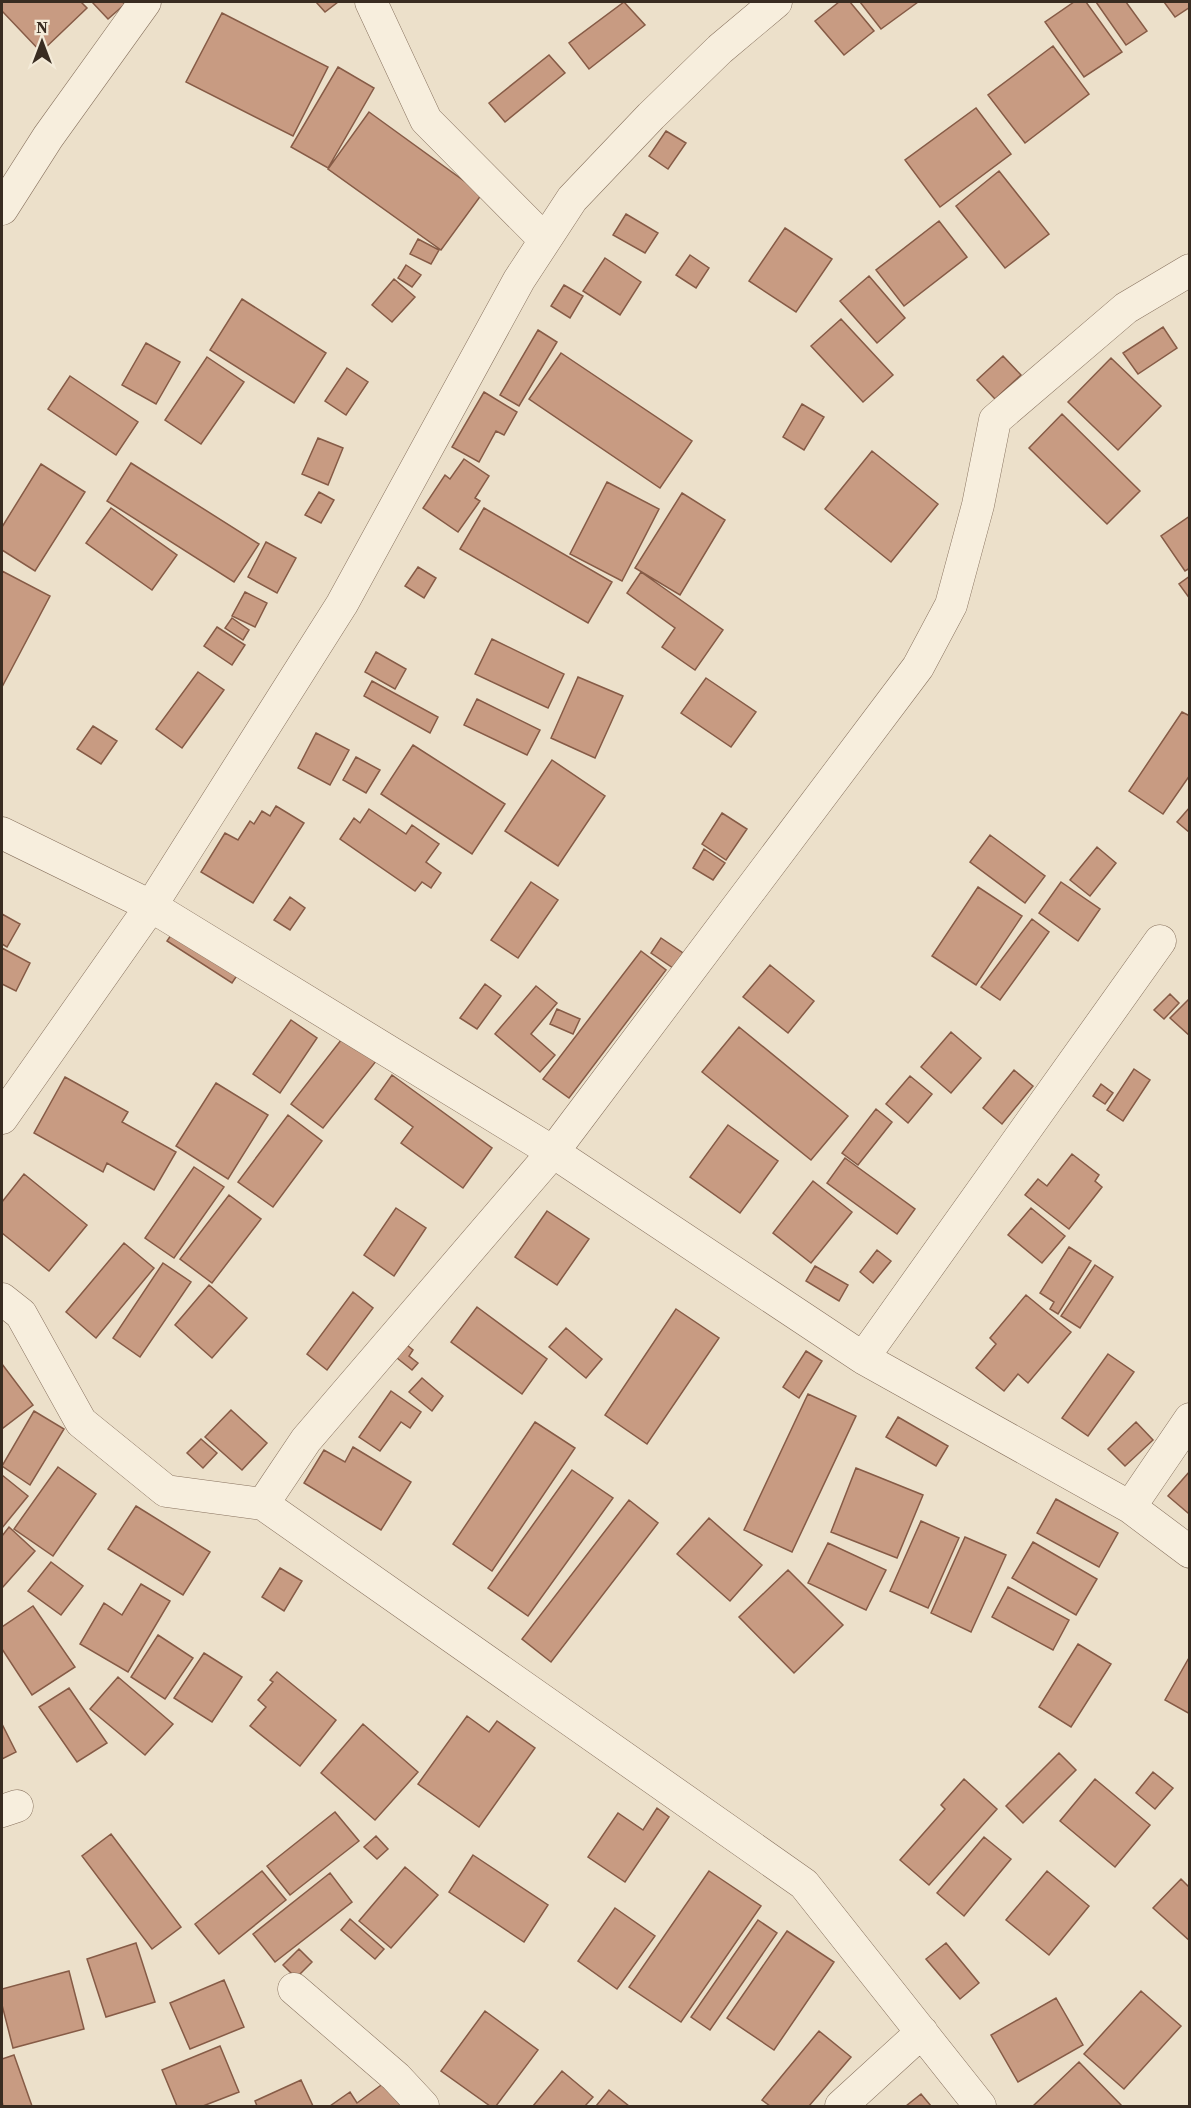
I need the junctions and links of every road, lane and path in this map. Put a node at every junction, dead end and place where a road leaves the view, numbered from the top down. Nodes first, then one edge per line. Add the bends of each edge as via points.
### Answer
1 (145, 2) edge
2 (371, 2) edge
3 (776, 2) edge
4 (2, 209) edge
5 (545, 240) junction
6 (1190, 270) edge
7 (2, 833) edge
8 (150, 906) junction
9 (1160, 941) dead end
10 (2, 1118) edge
11 (552, 1152) junction
12 (2, 1299) edge
13 (863, 1358) junction
14 (1190, 1419) edge
15 (263, 1504) junction
16 (1130, 1507) junction
17 (1190, 1552) edge
18 (294, 1989) dead end
19 (922, 2032) junction
20 (423, 2106) edge
21 (841, 2106) edge
22 (980, 2106) edge

1 - 4 street via 48,137
2 - 5 street via 426,120
3 - 5 street via 720,49 651,116 572,199
5 - 8 street via 519,280 342,604
6 - 11 street via 1126,308 995,420 976,514 951,605 918,667
7 - 8 street
8 - 10 street
8 - 11 street
9 - 13 street
11 - 13 street
11 - 15 street via 306,1440
12 - 15 street via 21,1314 81,1422 166,1491
13 - 16 street
14 - 16 street
15 - 19 street via 804,1884
16 - 17 street
18 - 20 street
19 - 21 street
19 - 22 street

